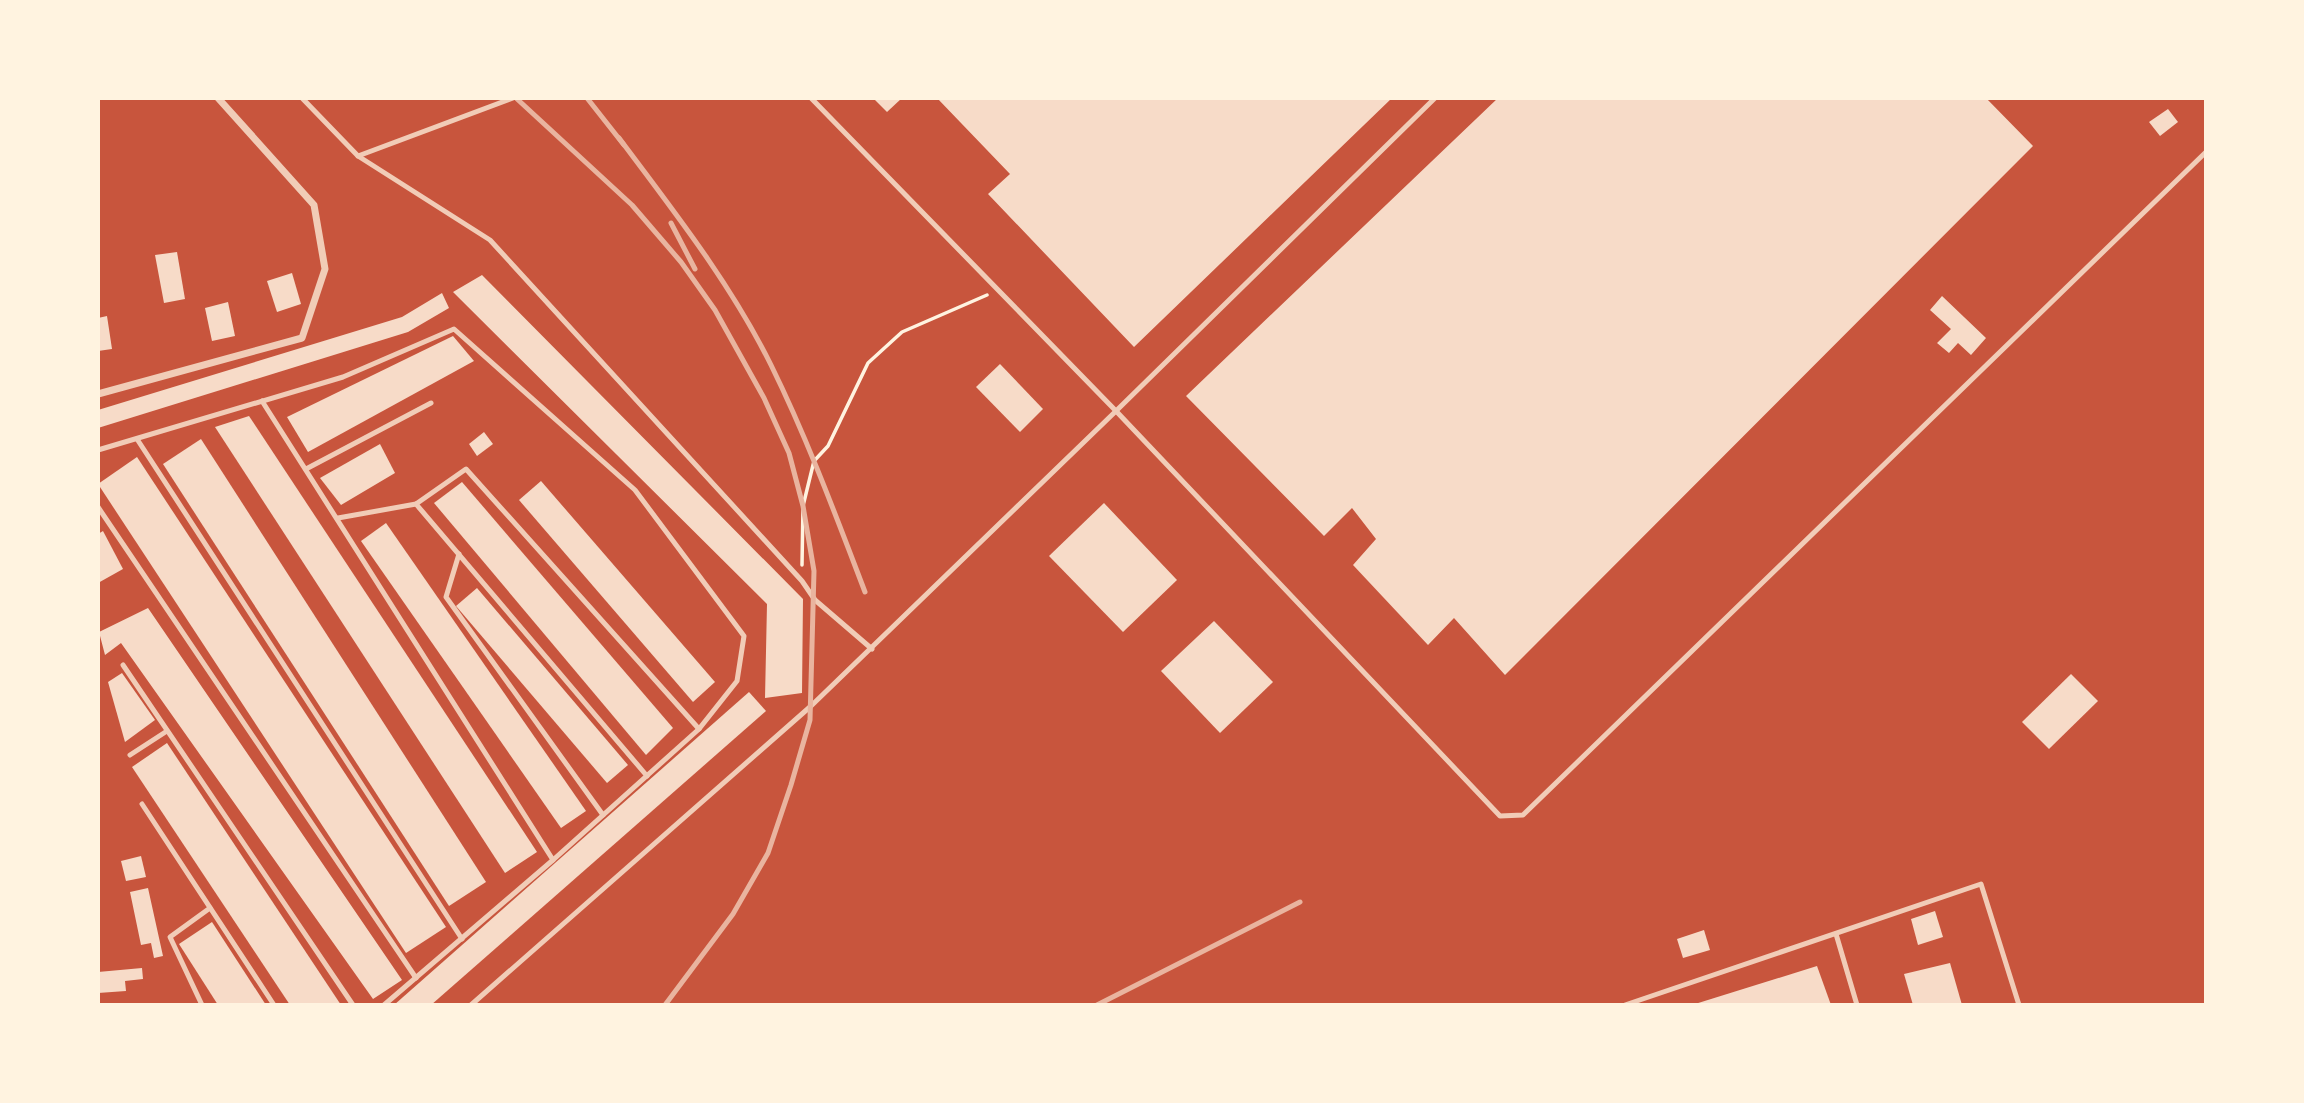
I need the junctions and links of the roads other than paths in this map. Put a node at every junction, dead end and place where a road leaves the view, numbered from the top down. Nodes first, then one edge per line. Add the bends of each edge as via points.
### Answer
1 (218, 98) edge
2 (302, 98) edge
3 (513, 98) edge
4 (811, 98) edge
5 (1435, 98) edge
6 (2206, 152) edge
7 (358, 156) junction
8 (98, 394) edge
9 (262, 401) junction
10 (431, 403) dead end
11 (1116, 411) junction
12 (137, 439) junction
13 (98, 450) edge
14 (306, 469) junction
15 (416, 504) junction
16 (98, 507) edge
17 (338, 518) junction
18 (459, 554) junction
19 (872, 649) junction
20 (123, 666) dead end
21 (699, 729) junction
22 (167, 731) junction
23 (130, 755) dead end
24 (647, 776) junction
25 (142, 804) dead end
26 (603, 816) junction
27 (553, 860) junction
28 (210, 908) junction
29 (1836, 934) junction
30 (462, 939) junction
31 (416, 978) junction
32 (202, 1005) edge
33 (274, 1005) edge
34 (353, 1005) edge
35 (384, 1005) edge
36 (471, 1005) edge
37 (1625, 1005) edge
38 (1857, 1005) edge
39 (2019, 1005) edge

1 - 8 street via 314,205 326,269 302,338
2 - 7 lane
3 - 7 lane
4 - 11 lane
5 - 11 lane
6 - 11 lane via 1523,815 1500,816
7 - 19 lane via 490,240 815,600
9 - 12 lane
9 - 14 lane
9 - 21 lane via 344,377 454,329 635,490 744,636 737,681
10 - 14 lane
11 - 19 lane
12 - 13 lane
12 - 30 lane
14 - 17 lane
15 - 17 lane
15 - 18 lane
15 - 21 lane via 466,469
16 - 31 lane
17 - 27 lane
18 - 24 lane
18 - 26 lane via 446,597
19 - 36 lane
20 - 22 lane
21 - 24 lane
22 - 23 lane
22 - 34 lane
24 - 26 lane
25 - 28 lane
26 - 27 lane
27 - 30 lane
28 - 32 lane via 170,937
28 - 33 lane
29 - 37 lane
29 - 38 lane
29 - 39 lane via 1981,884
30 - 31 lane
31 - 35 lane

